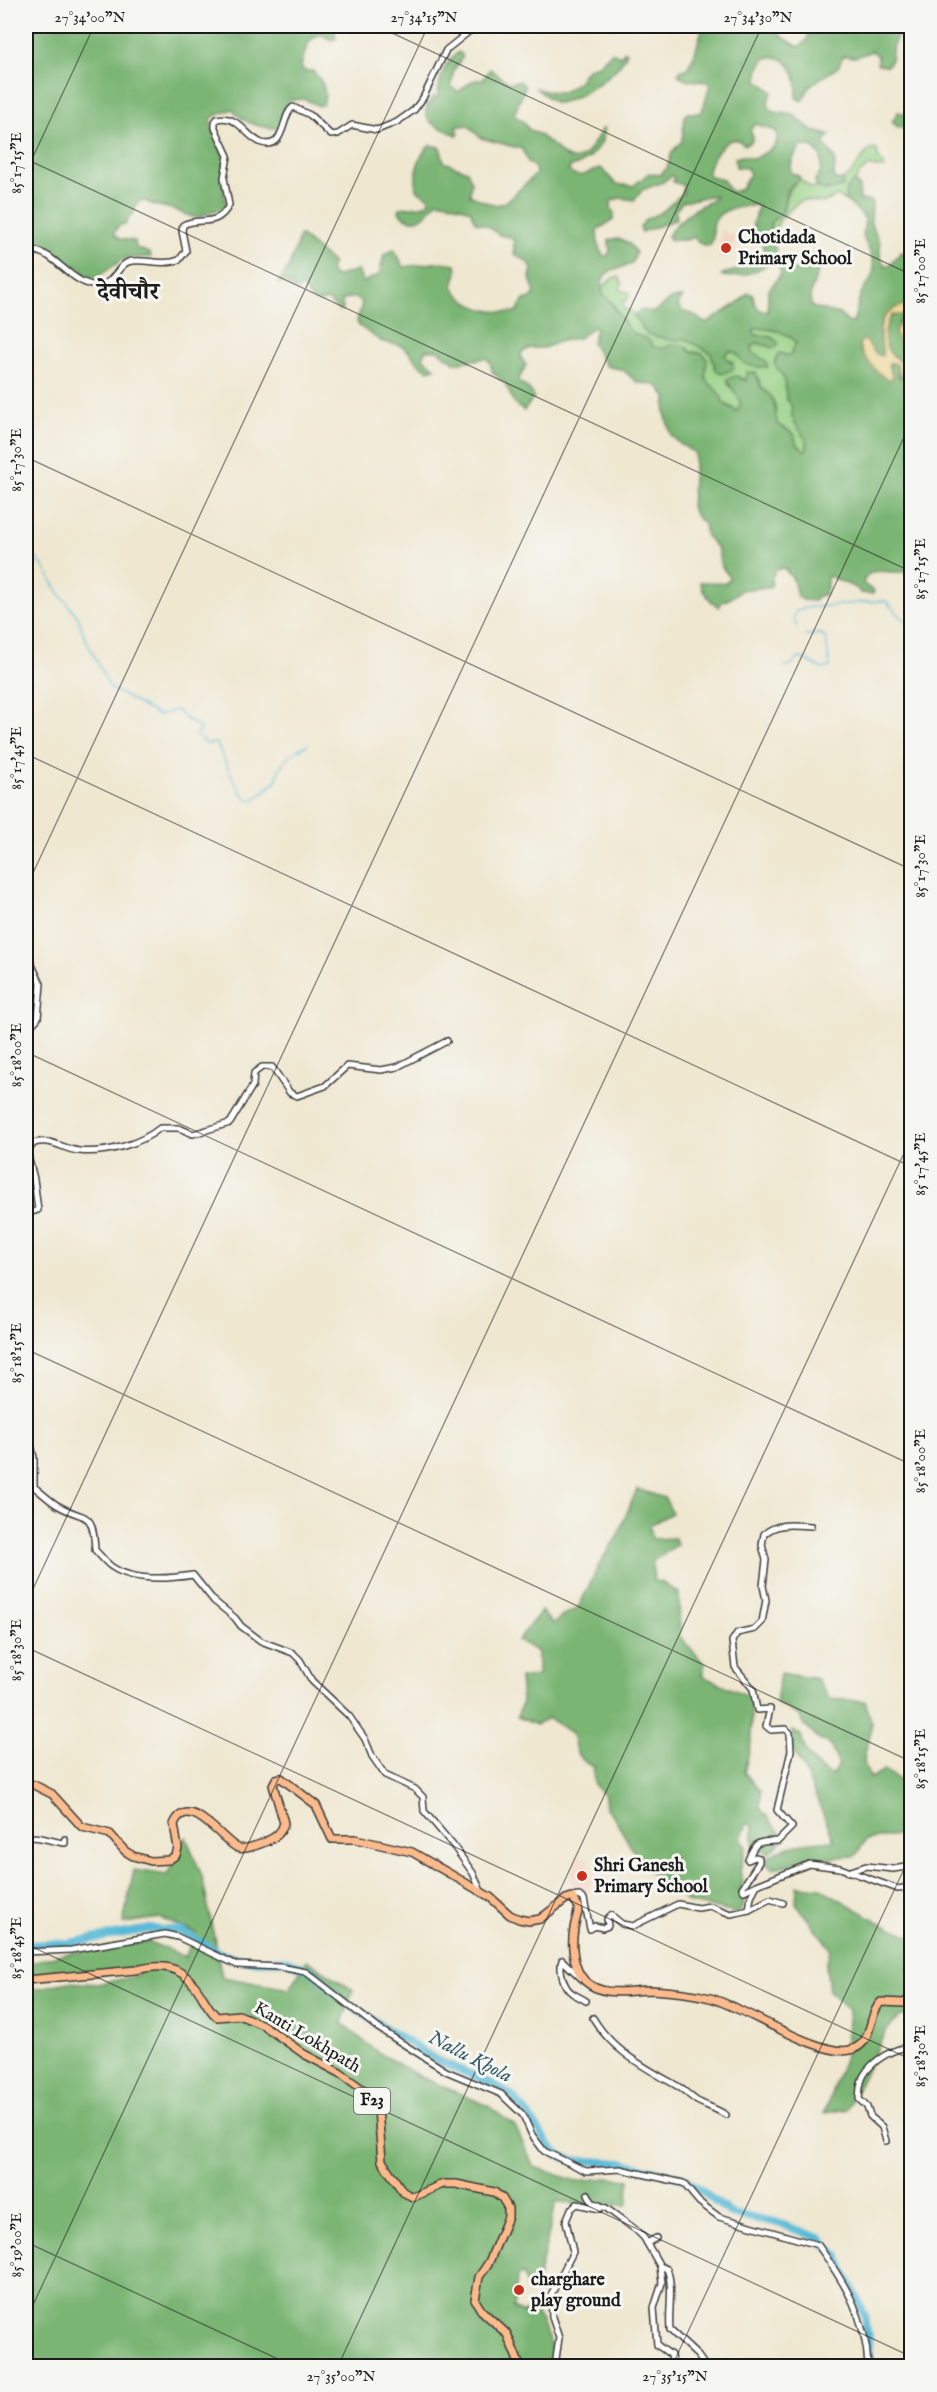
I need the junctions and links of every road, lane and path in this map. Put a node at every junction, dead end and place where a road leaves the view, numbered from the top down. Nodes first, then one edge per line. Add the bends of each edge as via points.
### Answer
1 (476, 26) edge
2 (26, 249) edge
3 (912, 321) edge
4 (912, 332) edge
5 (26, 934) edge
6 (26, 1030) edge
7 (447, 1041) dead end
8 (26, 1214) edge
9 (26, 1421) edge
10 (811, 1526) dead end
11 (26, 1784) edge
12 (26, 1832) edge
13 (65, 1839) dead end
14 (912, 1866) edge
15 (848, 1872) junction
16 (912, 1881) edge
17 (757, 1885) junction
18 (481, 1891) junction
19 (572, 1897) junction
20 (783, 1904) dead end
21 (749, 1910) junction
22 (26, 1952) edge
23 (912, 1978) edge
24 (26, 1980) edge
25 (586, 1981) junction
26 (912, 1984) edge
27 (912, 1997) edge
28 (586, 2001) dead end
29 (593, 2018) dead end
30 (912, 2047) edge
31 (726, 2115) dead end
32 (886, 2141) dead end
33 (588, 2193) dead end
34 (610, 2212) junction
35 (656, 2238) dead end
36 (647, 2243) junction
37 (660, 2266) junction
38 (520, 2367) edge
39 (555, 2367) edge
40 (662, 2367) edge
41 (705, 2367) edge
42 (868, 2367) edge

1 - 2 street via 446,50 418,106 385,128 352,125 332,135 310,115 293,107 286,115 279,138 267,143 257,140 237,122 217,118 215,128 228,154 224,178 228,207 210,221 183,225 186,250 179,260 163,264 130,262 110,281 93,285 74,277 43,253
3 - 4 street via 905,324
5 - 6 street via 30,961 40,984 38,1018
7 - 8 street via 397,1067 381,1070 347,1066 325,1086 297,1096 290,1093 272,1067 262,1067 254,1073 253,1085 230,1123 202,1133 160,1128 140,1140 98,1151 78,1151 46,1140 34,1143 27,1152 38,1210
9 - 18 street via 34,1458 34,1487 58,1506 86,1516 94,1529 95,1550 111,1567 130,1575 169,1579 193,1575 241,1626 261,1641 295,1654 312,1681 349,1716 385,1775 423,1797 424,1811 473,1873
10 - 17 street via 782,1524 764,1534 766,1600 762,1622 755,1629 737,1633 732,1641 735,1667 753,1689 758,1710 770,1709 766,1726 790,1733 791,1751 777,1810 792,1827 778,1841 754,1845 748,1860 755,1857 759,1862 742,1888 744,1891
11 - 18 main road via 55,1796 85,1829 105,1831 133,1856 151,1861 169,1860 176,1855 174,1824 186,1813 216,1829 237,1847 248,1848 276,1836 284,1823 273,1785 281,1778 316,1805 332,1839 356,1839 412,1852
12 - 13 street via 32,1838 42,1837 54,1843 65,1843
14 - 15 street via 866,1866
15 - 16 street via 898,1889
15 - 17 street via 809,1864
17 - 21 street
18 - 19 main road via 510,1915 529,1921 540,1919
19 - 21 street via 584,1899 590,1929 608,1926 607,1918 611,1915 622,1924 633,1926 678,1904 710,1906 731,1914
19 - 25 main road via 579,1906 574,1929 576,1961
20 - 21 street via 770,1899
22 - 42 street via 70,1950 165,1934 237,1965 306,1972 378,2028 446,2071 501,2094 523,2115 544,2151 586,2171 620,2169 683,2183 719,2217 818,2245 853,2299 864,2332
23 - 26 main road
24 - 38 main road, Kanti Lokhpath / F23 via 170,1967 195,1985 217,2017 239,2015 263,2025 365,2091 378,2109 382,2161 403,2192 413,2197 443,2184 456,2184 502,2198 508,2217 479,2277 474,2300 507,2334
25 - 27 main road via 605,1992 660,1991 709,1997 806,2041 843,2051 855,2049 866,2037 875,2008 881,2002 904,2003
25 - 28 street via 562,1960 560,1970 568,1989
29 - 31 street via 615,2047
30 - 32 street via 888,2053 872,2065 860,2084 859,2099 882,2127
33 - 34 street via 592,2202
34 - 36 street
34 - 39 street via 579,2204 566,2221 573,2252 551,2295 552,2317 559,2338
35 - 36 street
36 - 37 street
37 - 40 street via 662,2283 654,2308 657,2345 670,2355 672,2362
37 - 41 street via 667,2269 670,2277 670,2330

